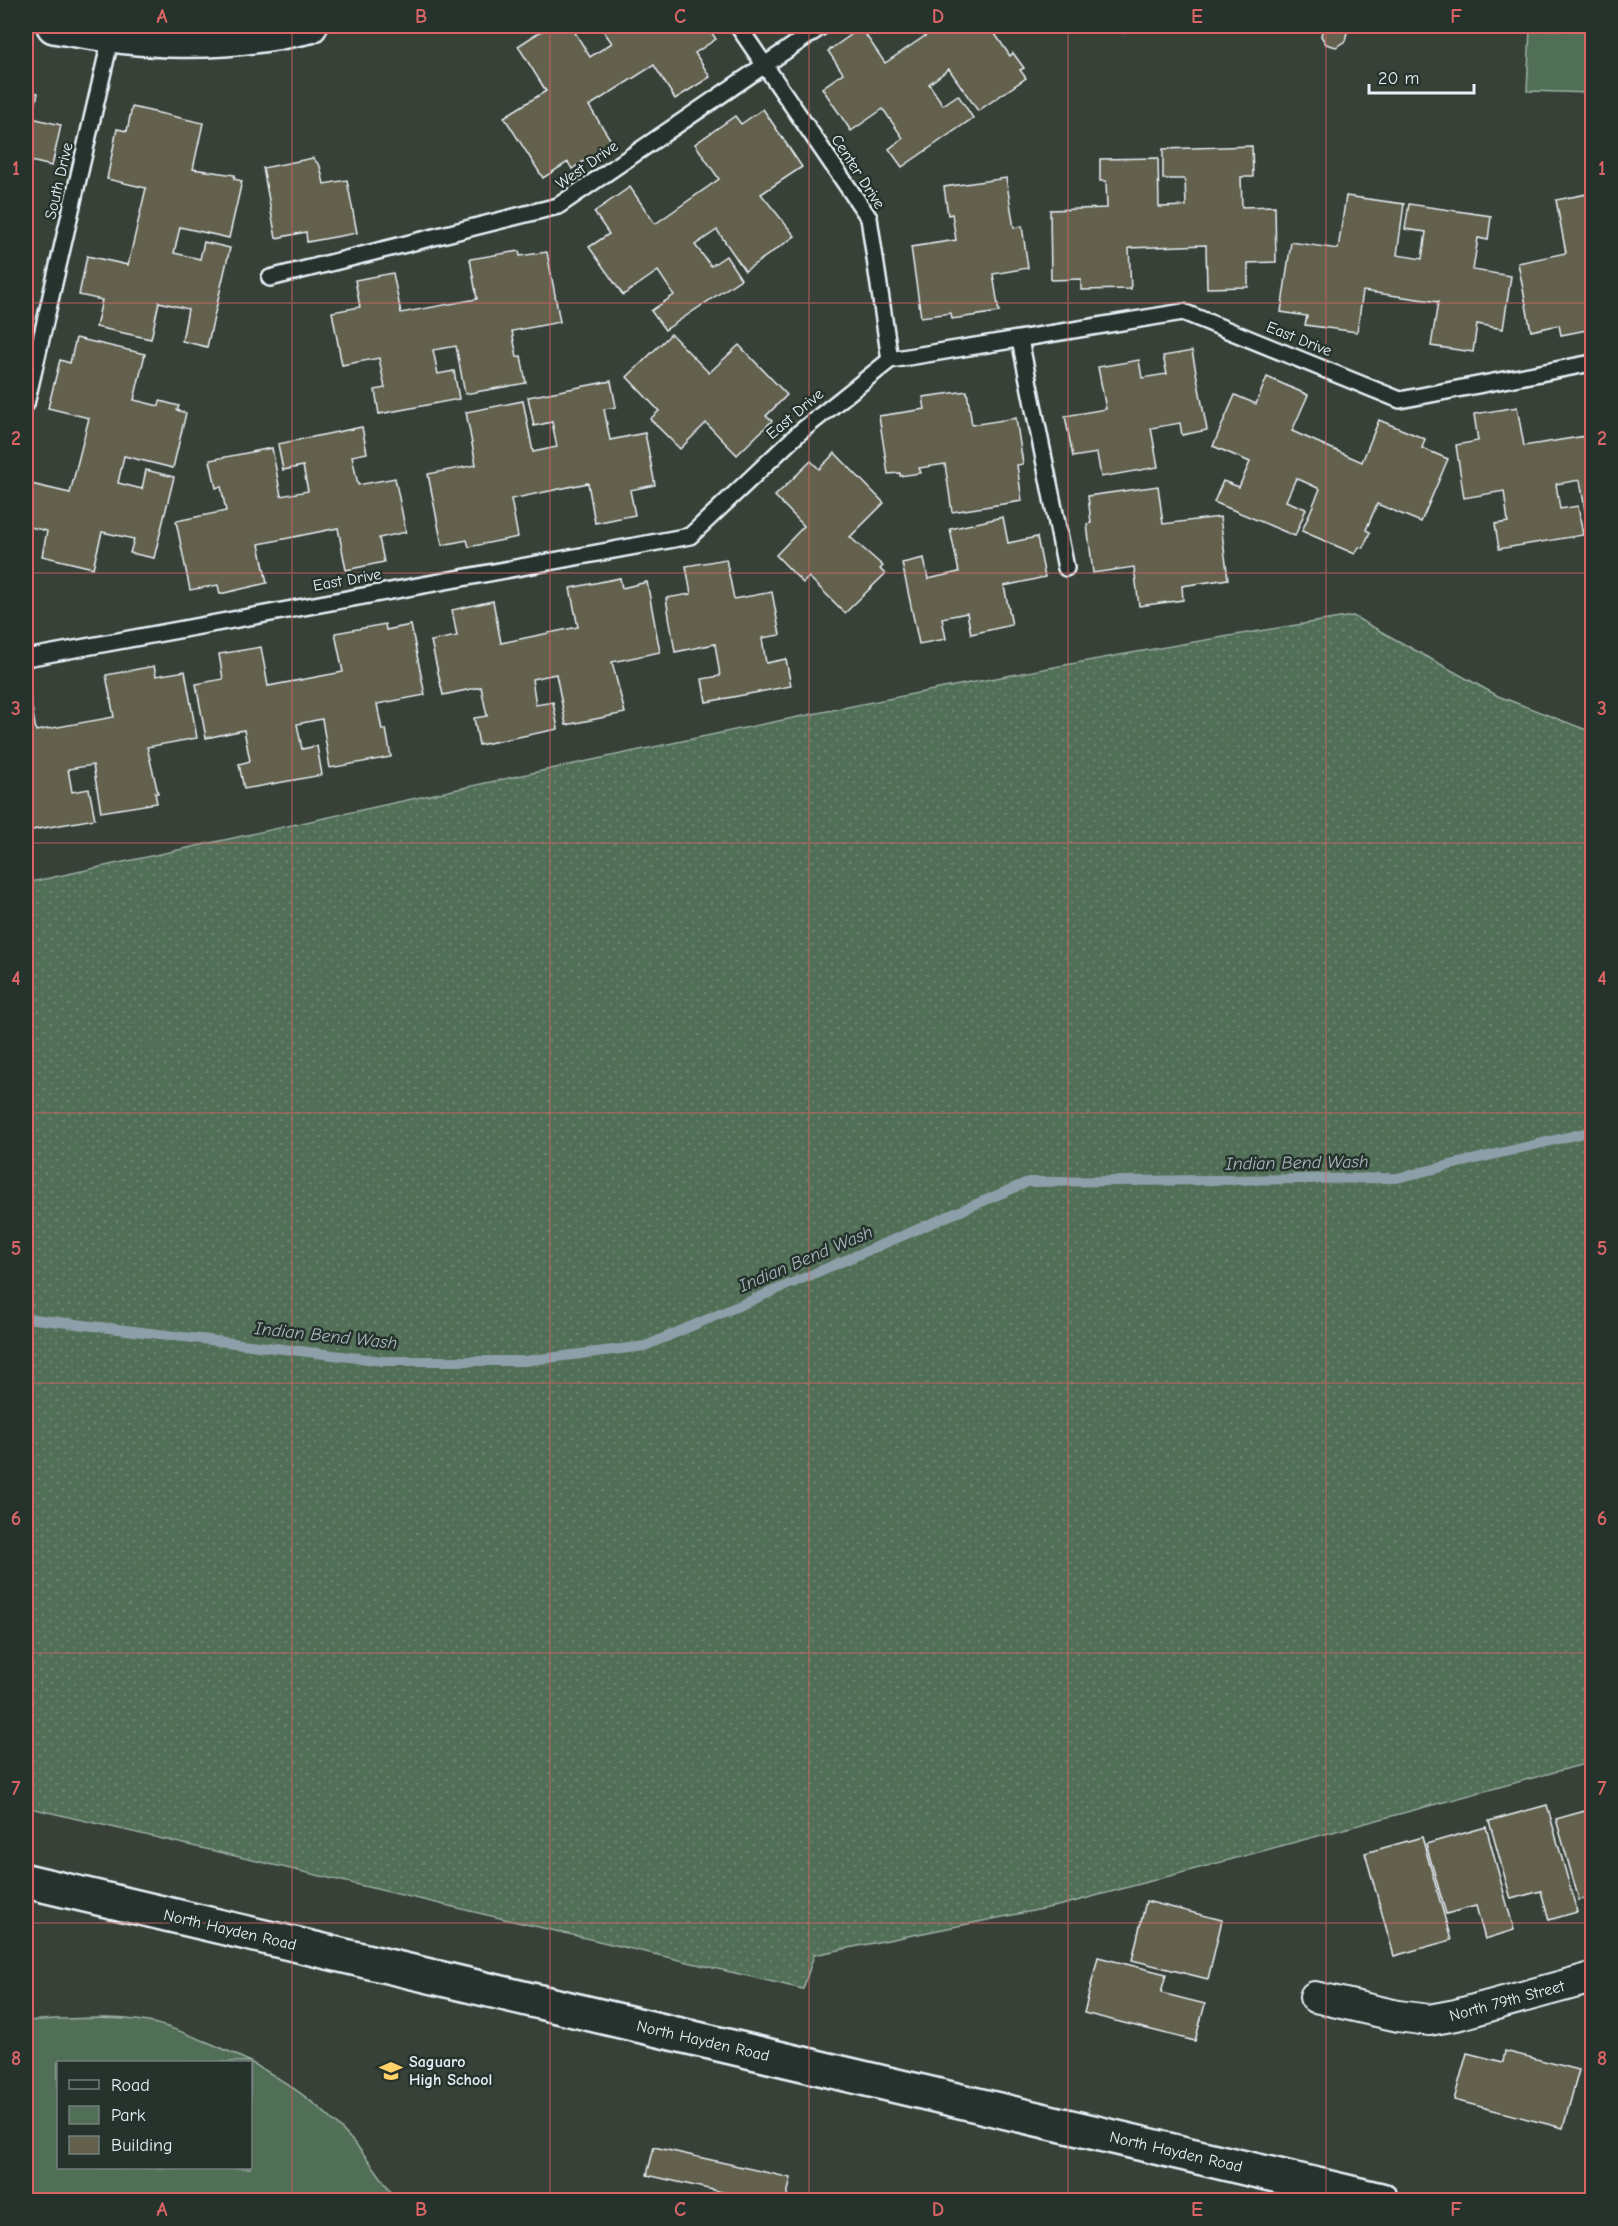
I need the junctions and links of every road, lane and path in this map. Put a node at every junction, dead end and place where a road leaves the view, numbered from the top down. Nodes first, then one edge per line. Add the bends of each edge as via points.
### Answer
1 (54, 26) edge
2 (310, 26) edge
3 (738, 26) edge
4 (822, 26) edge
5 (111, 37) junction
6 (765, 64) junction
7 (270, 278) dead end
8 (1020, 340) junction
9 (890, 360) junction
10 (1593, 363) edge
11 (26, 404) edge
12 (1066, 568) dead end
13 (26, 658) edge
14 (26, 1881) edge
15 (1593, 1978) edge
16 (1315, 1997) dead end
17 (1381, 2200) edge

1 - 5 main road
2 - 5 main road via 262,37 200,42
3 - 6 lane, Center Drive
4 - 6 lane, West Drive
5 - 11 lane, South Drive
6 - 7 lane, West Drive via 558,206
6 - 9 lane, Center Drive via 869,218
8 - 9 lane, East Drive
8 - 10 lane, East Drive via 1183,312 1400,400
8 - 12 lane
9 - 13 lane, East Drive via 800,432 690,536
14 - 17 main road, North Hayden Road
15 - 16 street, North 79th Street via 1429,2020

